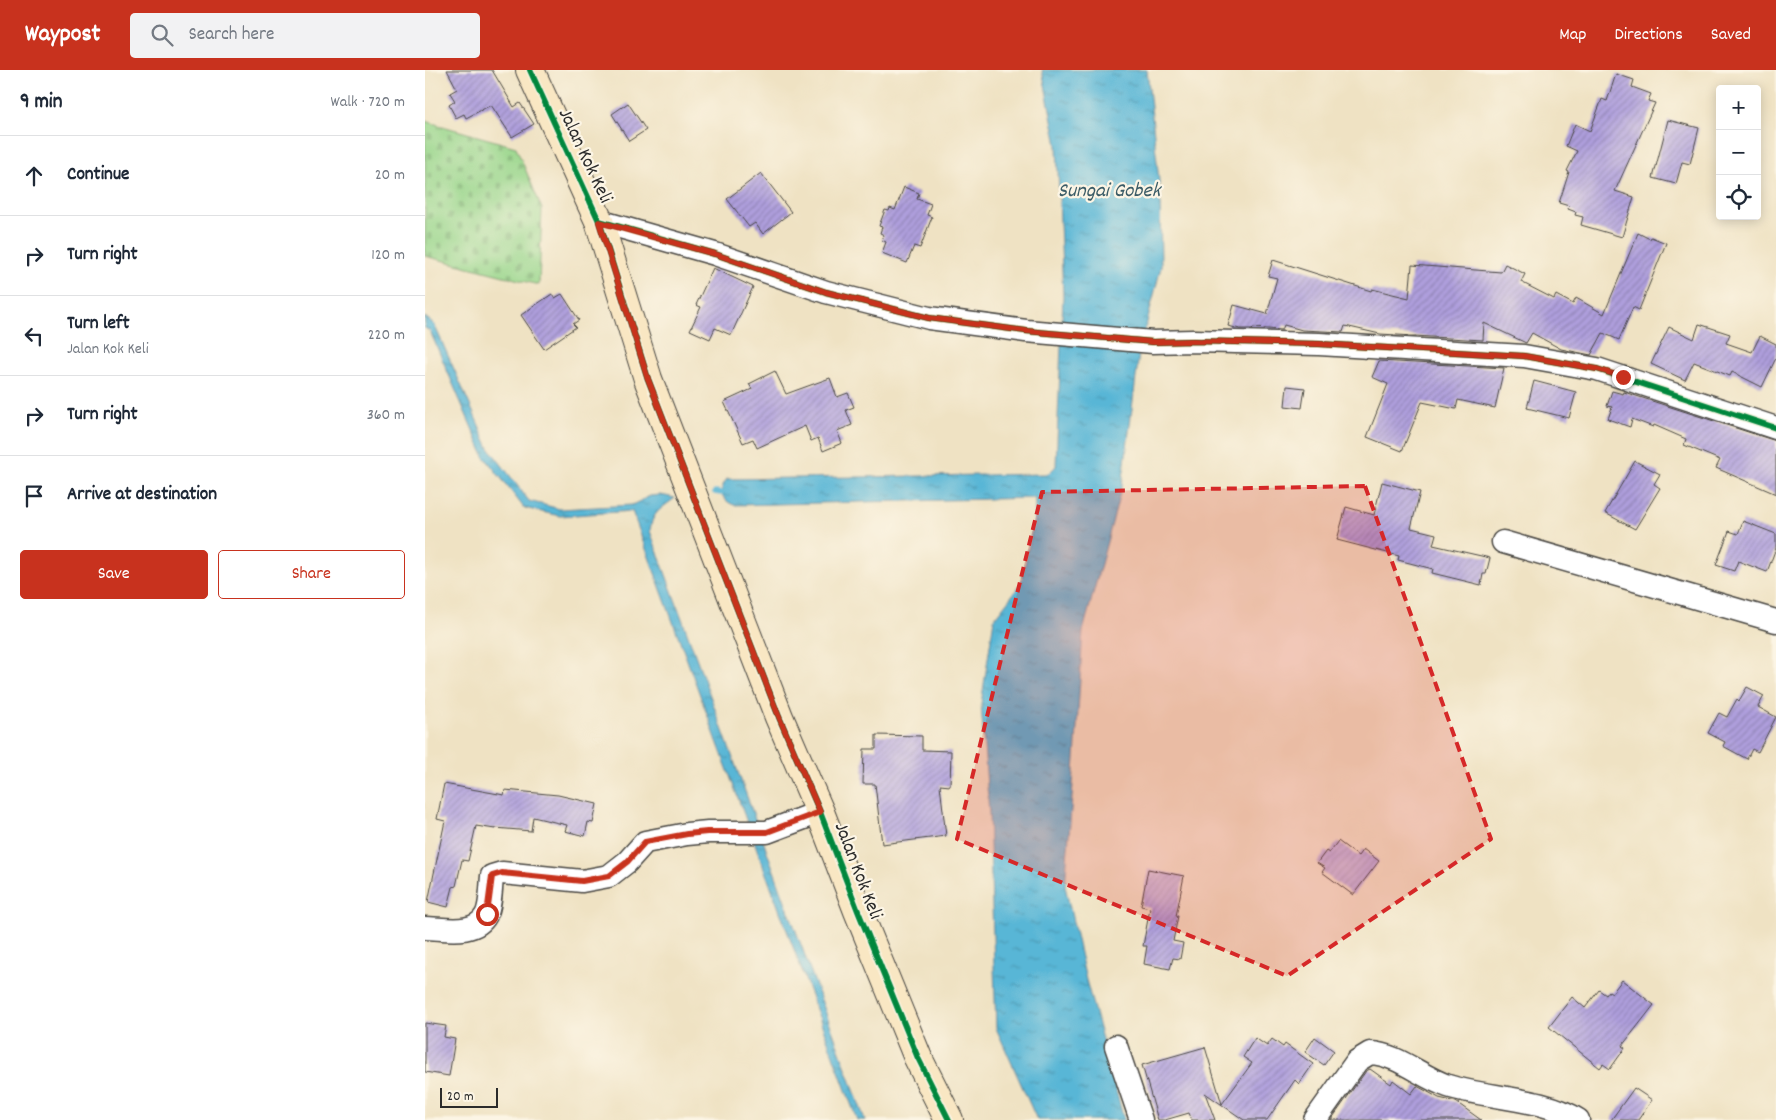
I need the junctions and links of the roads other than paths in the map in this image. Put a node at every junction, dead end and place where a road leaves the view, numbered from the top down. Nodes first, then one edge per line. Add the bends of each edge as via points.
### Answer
1 (530, 70) edge
2 (599, 222) junction
3 (1776, 428) edge
4 (1503, 542) dead end
5 (1776, 621) edge
6 (820, 812) junction
7 (425, 928) edge
8 (1116, 1046) dead end
9 (1537, 1113) edge
10 (949, 1120) edge
11 (1141, 1120) edge
12 (1315, 1120) edge
13 (1578, 1120) edge

1 - 2 street, Jalan Kok Keli
2 - 3 street via 715,254 862,302 929,318 1026,331 1153,342 1319,344 1524,356 1597,369
2 - 6 street, Jalan Kok Keli via 648,379 779,717
4 - 5 street
6 - 7 street via 767,832 694,833 645,842 609,876 582,881 502,873 492,876 487,914 478,925 465,929
6 - 10 street, Jalan Kok Keli via 918,1058
8 - 11 street
9 - 12 street via 1449,1086 1387,1056 1370,1053 1357,1061
9 - 13 street via 1558,1110

